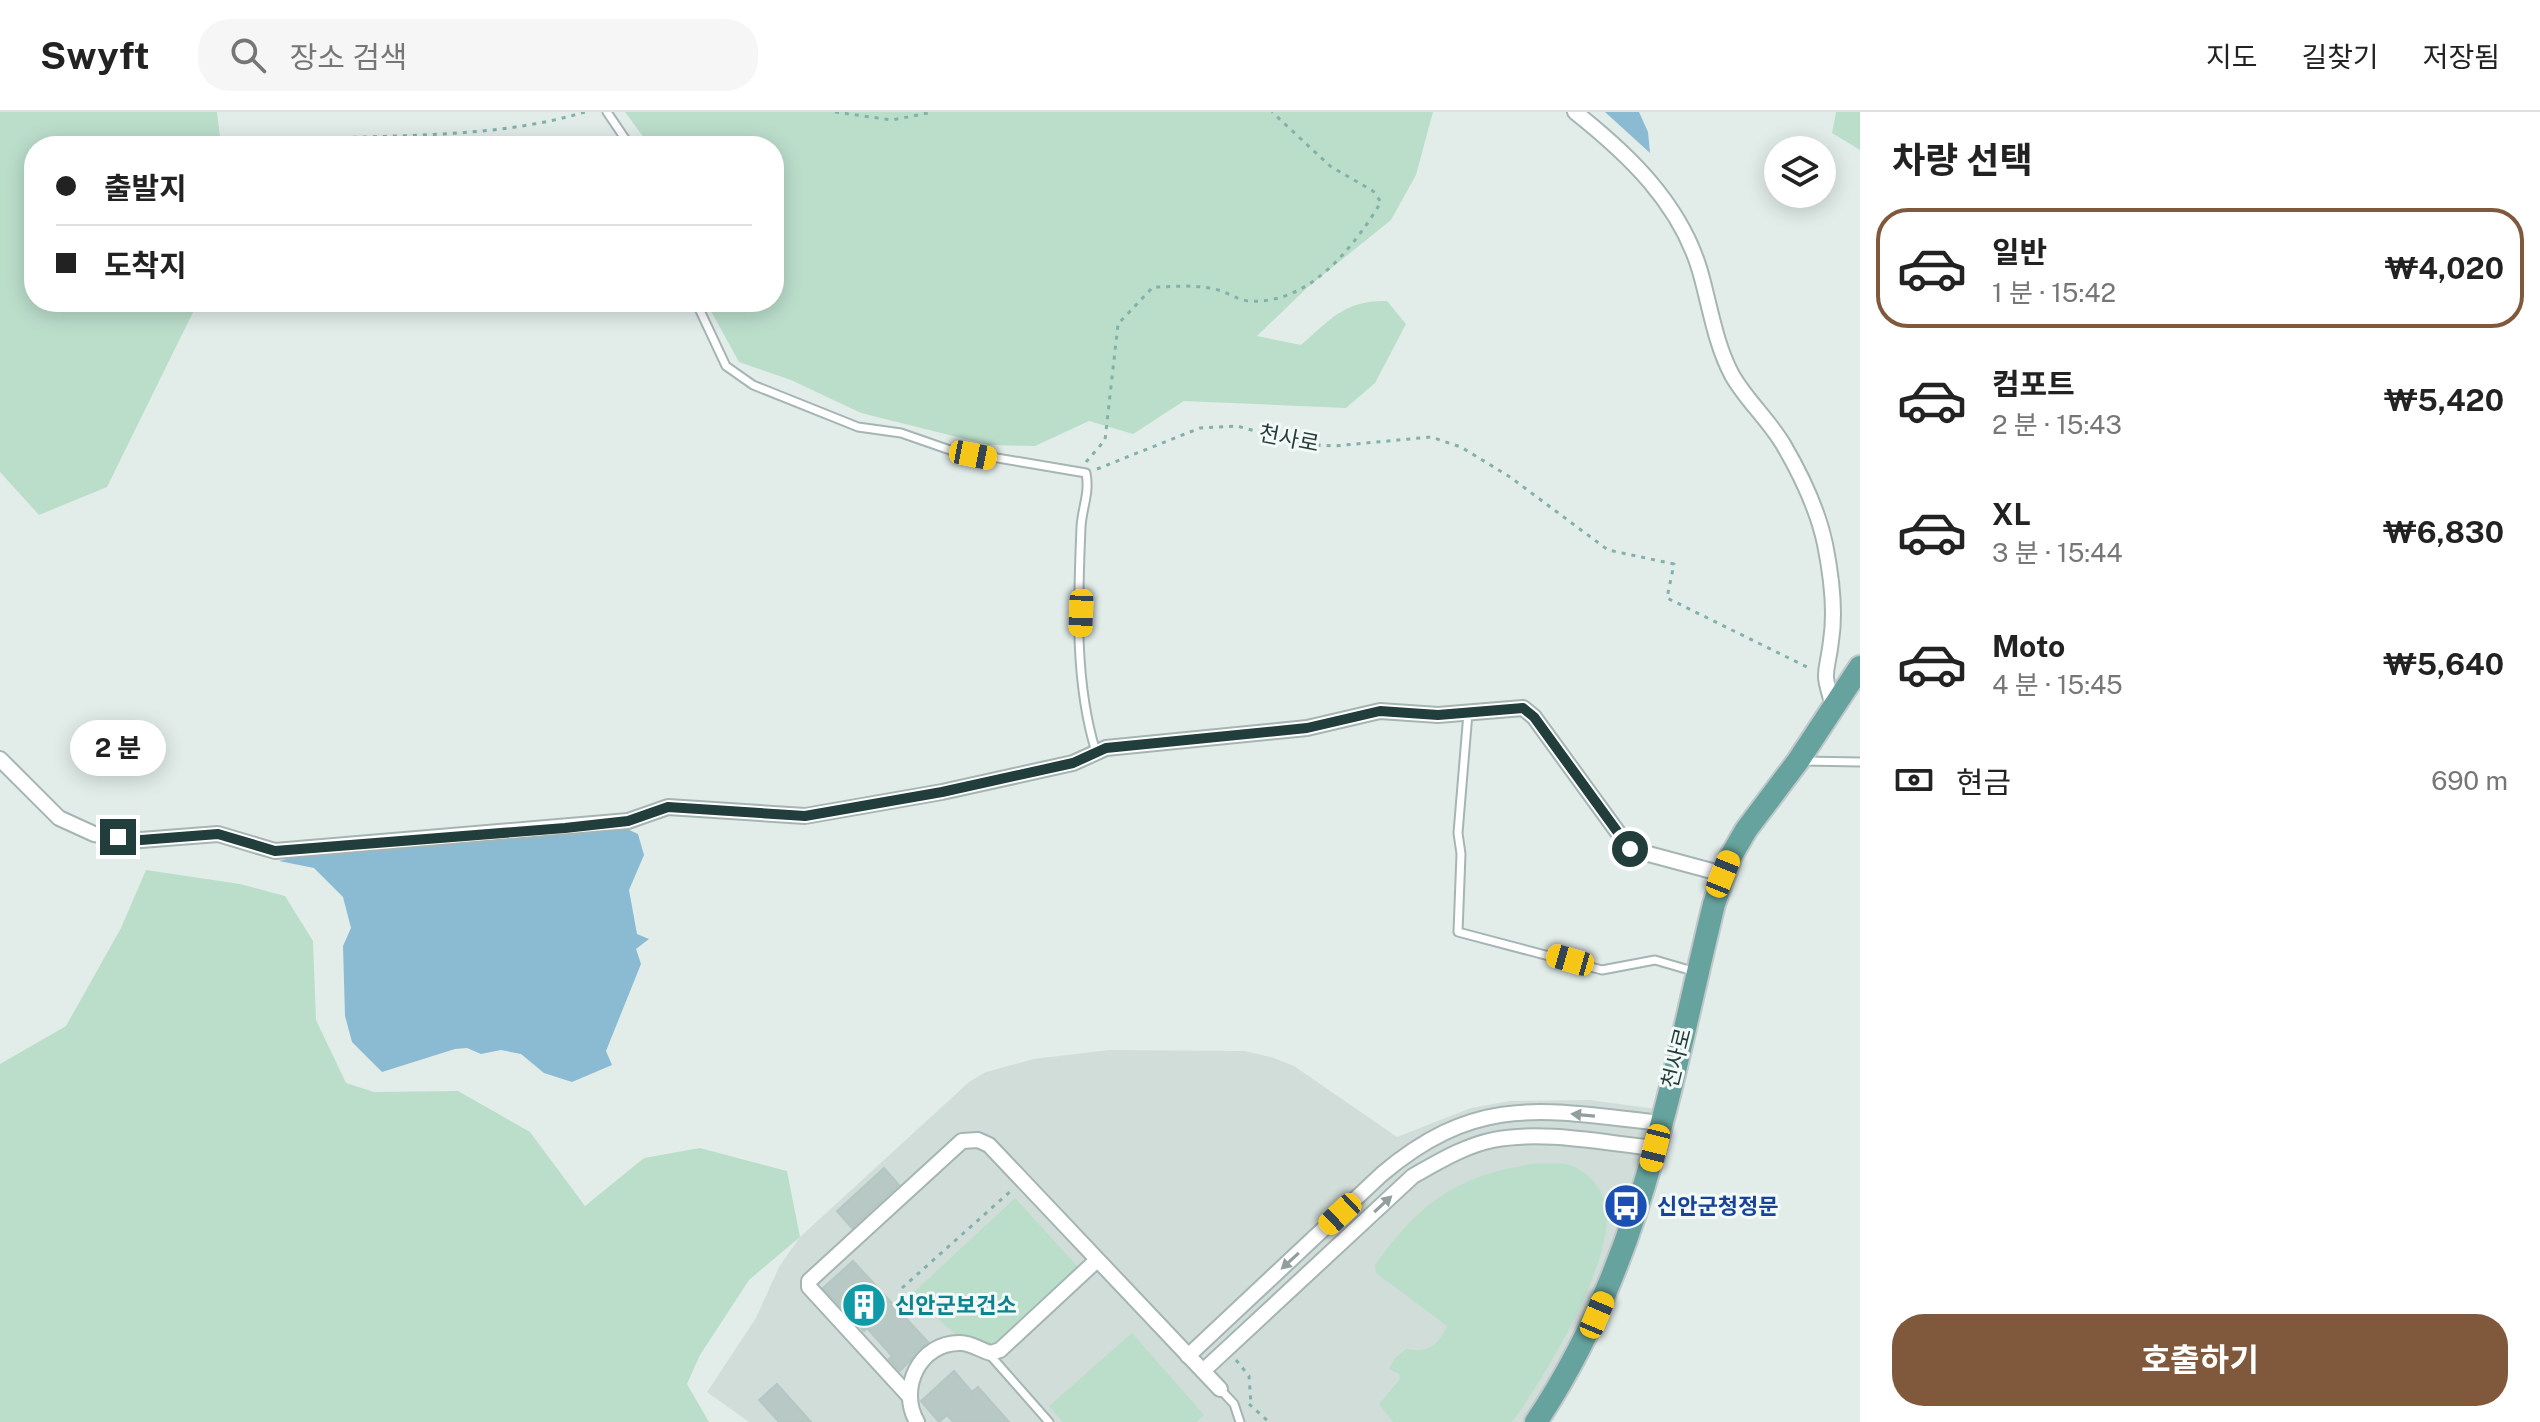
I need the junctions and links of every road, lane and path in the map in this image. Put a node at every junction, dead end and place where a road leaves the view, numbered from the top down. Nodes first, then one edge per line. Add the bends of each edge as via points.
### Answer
1 (585, 112) edge
2 (607, 112) edge
3 (835, 112) edge
4 (933, 112) edge
5 (1272, 112) edge
6 (1575, 112) edge
7 (413, 136) edge
8 (623, 136) edge
9 (701, 312) edge
10 (1082, 473) junction
11 (1860, 667) edge
12 (1823, 674) junction
13 (1833, 705) junction
14 (1468, 713) junction
15 (1096, 752) junction
16 (0, 759) edge
17 (1798, 761) junction
18 (1860, 762) edge
19 (1723, 874) junction
20 (1697, 972) junction
21 (1660, 1123) junction
22 (1655, 1148) junction
23 (1023, 1180) junction
24 (1097, 1260) junction
25 (902, 1288) dead end
26 (987, 1352) junction
27 (1188, 1356) junction
28 (1203, 1371) junction
29 (1220, 1389) joint
30 (909, 1396) junction
31 (1239, 1418) edge
32 (917, 1422) edge
33 (1049, 1422) edge
34 (1269, 1422) edge
35 (1536, 1422) edge

1 - 7 path via 546,124
2 - 8 lane
3 - 4 path via 892,120
5 - 10 path via 1330,166 1373,191 1381,202 1354,246 1302,288 1278,299 1246,301 1210,288 1153,287 1118,324 1105,440
6 - 12 street via 1618,146 1660,192 1700,269 1722,355 1782,443 1809,498 1831,580 1832,640
9 - 10 lane via 726,366 753,385 858,427 901,433 950,450
10 - 12 path, 천사로 via 1200,428 1237,426 1303,444 1334,446 1431,437 1461,447 1510,477 1608,550 1674,564 1667,598
10 - 15 lane via 1089,487 1081,523 1079,665
11 - 13 main road, 천사로
12 - 13 street
13 - 17 main road, 천사로
14 - 15 street via 1380,711 1307,728
14 - 19 street via 1523,708 1630,849
14 - 20 lane via 1458,833 1458,932 1602,970 1655,960
15 - 16 street via 1073,763 942,792 805,816 668,807 612,823 275,851 218,834 141,840 94,834 59,818
17 - 18 lane
17 - 19 main road, 천사로 via 1746,830
19 - 20 main road, 천사로
20 - 21 main road, 천사로
21 - 22 main road, 천사로
21 -> 27 street via 1527,1110 1491,1114 1450,1128 1382,1174
28 -> 22 street via 1413,1176 1451,1155 1492,1140 1528,1137
22 - 35 main road, 천사로 via 1640,1207 1597,1315
23 - 24 street
23 - 25 path
23 - 30 street via 989,1145 962,1141 809,1281
24 - 26 street via 1000,1350
24 - 27 street
26 - 30 street via 963,1343 946,1345 917,1367
26 - 33 lane
27 - 28 street
28 - 29 street
29 - 31 lane
30 - 32 street
31 - 34 path via 1251,1404

